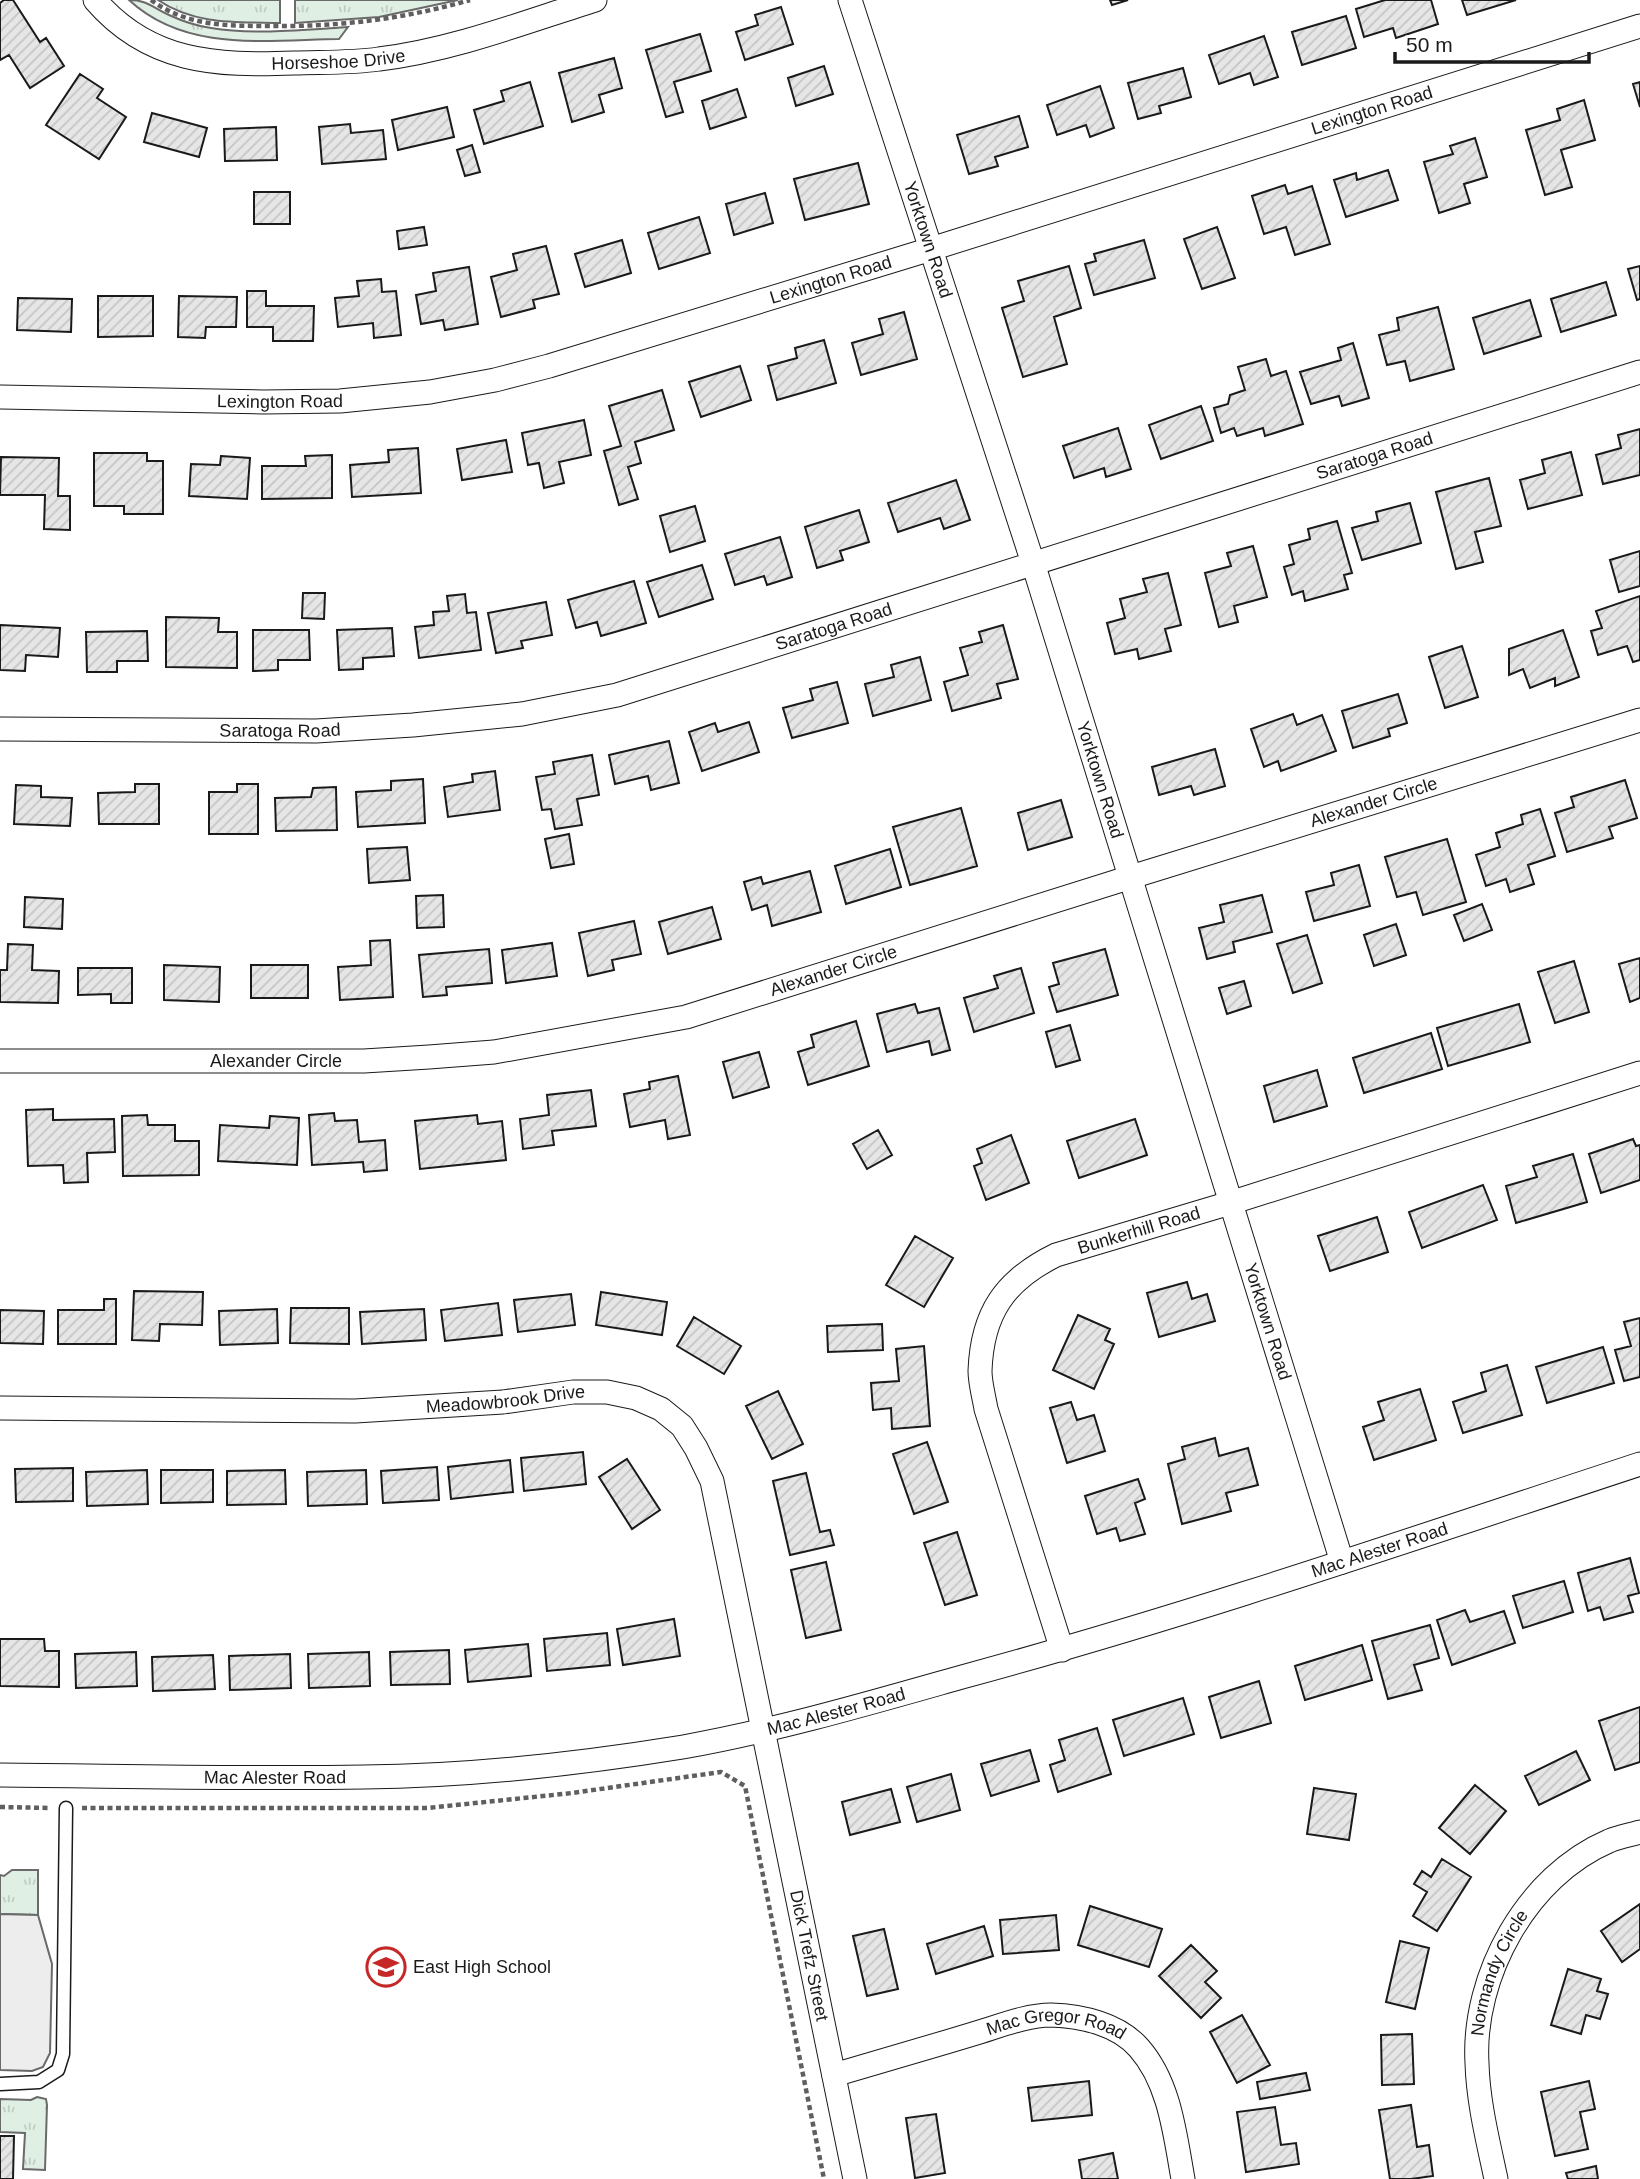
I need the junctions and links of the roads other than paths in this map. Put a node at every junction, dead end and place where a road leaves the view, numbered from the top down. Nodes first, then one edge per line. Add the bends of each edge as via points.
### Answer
1 (95, 0) edge
2 (595, 0) edge
3 (850, 0) edge
4 (1640, 26) edge
5 (931, 248) junction
6 (1640, 372) edge
7 (0, 397) edge
8 (1033, 563) junction
9 (1640, 720) edge
10 (0, 729) edge
11 (1131, 877) junction
12 (0, 1061) edge
13 (1640, 1073) edge
14 (1230, 1203) junction
15 (0, 1408) edge
16 (1640, 1464) edge
17 (1342, 1562) junction
18 (1062, 1650) junction
19 (763, 1732) junction
20 (0, 1775) edge
21 (66, 1808) road end
22 (1640, 1832) edge
23 (834, 2075) junction
24 (0, 2084) edge
25 (855, 2179) edge
26 (1183, 2179) edge
27 (1496, 2179) edge

1 - 2 street, Horseshoe Drive via 124,29 151,45 179,56 251,64 378,60 473,39
3 - 5 street, Yorktown Road
4 - 5 street, Lexington Road
5 - 7 street, Lexington Road via 549,366 430,392 340,401 263,402
5 - 8 street, Yorktown Road
6 - 8 street, Saratoga Road
8 - 10 street, Saratoga Road via 617,695 522,714 316,732
8 - 11 street, Yorktown Road
9 - 11 street, Alexander Circle
11 - 12 street, Alexander Circle via 686,1017 495,1052 364,1061
11 - 14 street, Yorktown Road
13 - 14 street, Bunkerhill Road
14 - 17 street, Yorktown Road
14 - 18 street, Bunkerhill Road via 1056,1255 1013,1282 996,1304 985,1334 980,1372 986,1409
15 - 19 street, Meadowbrook Drive via 355,1411 607,1392 662,1409 682,1426 712,1481
16 - 17 street, Mac Alester Road
17 - 18 street, Mac Alester Road
18 - 19 street, Mac Alester Road
19 - 20 street, Mac Alester Road via 468,1773 365,1777
19 - 23 street, Dick Trefz Street
21 - 24 lane via 63,2054 58,2070 39,2082
22 - 27 street, Normandy Circle via 1609,1842 1574,1862 1542,1890 1500,1950 1478,2021 1476,2061
23 - 25 street, Dick Trefz Street
23 - 26 street, Mac Gregor Road via 1011,2023 1048,2015 1082,2018 1124,2036 1139,2048 1158,2078

